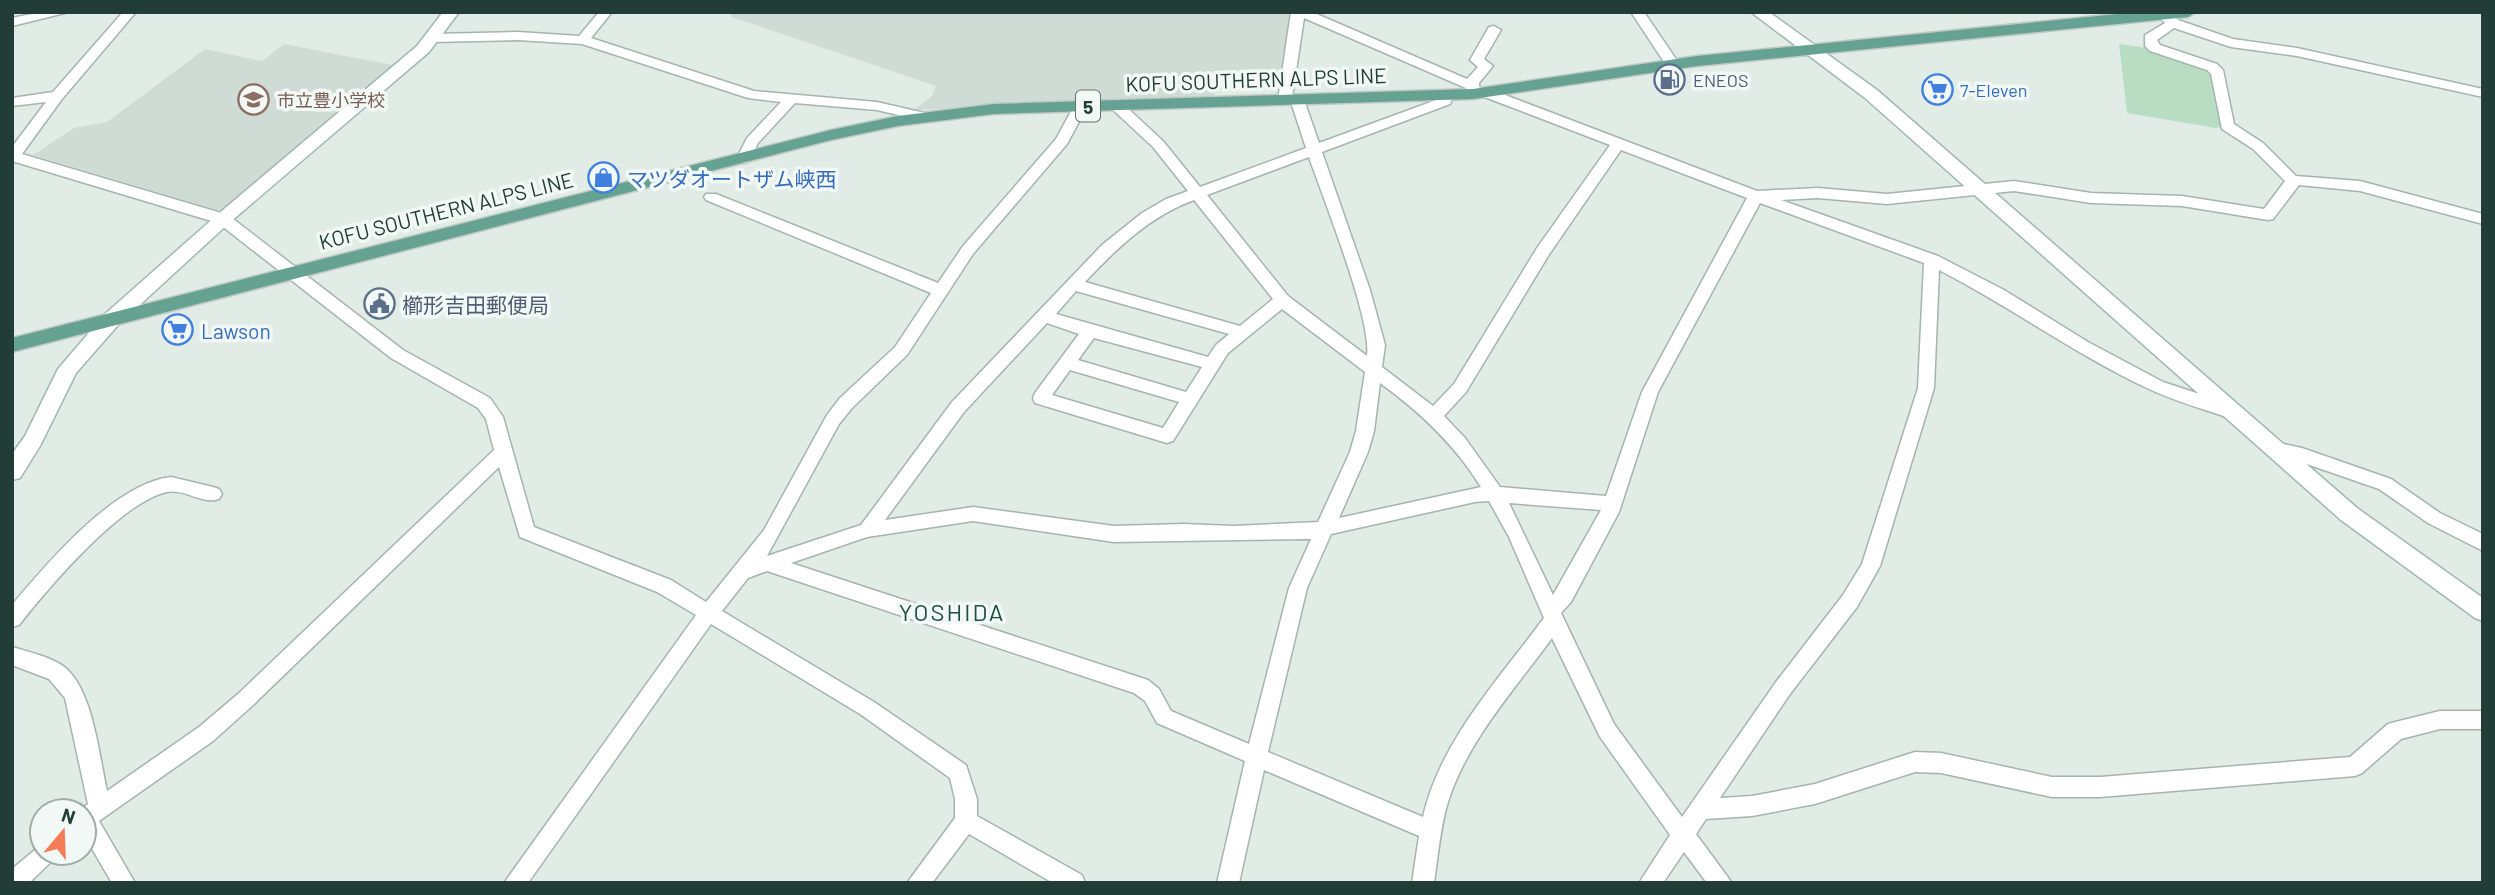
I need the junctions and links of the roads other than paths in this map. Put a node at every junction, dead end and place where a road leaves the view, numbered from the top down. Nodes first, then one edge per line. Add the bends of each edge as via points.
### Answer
1 (63, 12) edge
2 (130, 12) edge
3 (451, 12) edge
4 (606, 12) edge
5 (1299, 12) edge
6 (1637, 12) edge
7 (1759, 12) edge
8 (2188, 12) edge
9 (2166, 17) edge
10 (12, 22) edge
11 (1494, 30) dead end
12 (433, 38) junction
13 (583, 40) junction
14 (1812, 51) junction
15 (1673, 65) junction
16 (1478, 91) junction
17 (2483, 93) edge
18 (57, 96) junction
19 (1446, 96) junction
20 (790, 100) junction
21 (1291, 100) junction
22 (12, 102) edge
23 (1117, 106) junction
24 (1080, 107) junction
25 (924, 117) junction
26 (1618, 144) junction
27 (1313, 150) junction
28 (13, 156) edge
29 (744, 158) junction
30 (2293, 181) junction
31 (1978, 188) junction
32 (1198, 193) junction
33 (711, 197) dead end
34 (1756, 197) junction
35 (223, 219) junction
36 (2483, 219) edge
37 (1932, 260) junction
38 (292, 274) junction
39 (1074, 285) junction
40 (941, 291) junction
41 (1282, 300) junction
42 (1045, 316) junction
43 (112, 319) junction
44 (1090, 331) junction
45 (1242, 332) junction
46 (12, 345) edge
47 (1066, 363) junction
48 (1212, 364) junction
49 (1372, 367) junction
50 (1190, 399) junction
51 (2230, 411) junction
52 (1434, 416) junction
53 (2275, 449) junction
54 (503, 452) junction
55 (12, 472) edge
56 (213, 494) dead end
57 (1493, 494) junction
58 (1613, 504) junction
59 (867, 530) junction
60 (1323, 531) junction
61 (2483, 543) edge
62 (766, 564) junction
63 (742, 572) junction
64 (2483, 611) edge
65 (709, 613) junction
66 (1552, 616) junction
67 (12, 619) edge
68 (12, 656) edge
69 (2483, 720) edge
70 (1256, 757) junction
71 (88, 797) edge
72 (98, 809) edge
73 (1700, 809) junction
74 (966, 821) junction
75 (98, 831) edge
76 (1431, 831) junction
77 (1683, 833) junction
78 (30, 867) edge
79 (13, 883) edge
80 (124, 883) edge
81 (515, 883) edge
82 (918, 883) edge
83 (1074, 883) edge
84 (1228, 883) edge
85 (1423, 883) edge
86 (1650, 883) edge
87 (1721, 883) edge

1 - 10 street
2 - 18 street
3 - 12 street
4 - 13 street
5 - 16 street
5 - 21 street
6 - 15 street
7 - 14 street
8 - 9 main road, KOFU SOUTHERN ALPS LINE / 5
9 - 14 main road, KOFU SOUTHERN ALPS LINE / 5
9 - 17 street via 2231,43 2331,59
9 - 30 street via 2150,43 2212,66 2218,73 2227,126 2258,146
11 - 16 street via 1477,60 1486,66 1472,82
12 - 13 street
12 - 35 street
13 - 20 street via 753,95
14 - 15 main road, KOFU SOUTHERN ALPS LINE / 5
14 - 31 street via 1871,94
15 - 16 main road, KOFU SOUTHERN ALPS LINE / 5
16 - 19 main road, KOFU SOUTHERN ALPS LINE / 5
16 - 26 street
18 - 22 street
18 - 28 street
19 - 21 main road, KOFU SOUTHERN ALPS LINE / 5
19 - 27 street via 1445,101
20 - 25 street via 877,106
20 - 29 street via 752,141
21 - 23 main road, KOFU SOUTHERN ALPS LINE / 5
21 - 27 street
23 - 24 main road, KOFU SOUTHERN ALPS LINE / 5
23 - 32 street via 1158,144
24 - 25 main road, KOFU SOUTHERN ALPS LINE / 5 via 994,109
24 - 40 street via 1062,141 968,250
25 - 29 main road, KOFU SOUTHERN ALPS LINE / 5
26 - 34 street
26 - 52 street via 1542,252 1461,388
27 - 32 street
27 - 49 street via 1377,345
28 - 35 street
29 - 38 main road, KOFU SOUTHERN ALPS LINE / 5
30 - 31 street via 2268,215 2182,201 2091,198 2014,186
30 - 36 street via 2360,186
31 - 34 street via 1888,199 1818,193
31 - 51 street
32 - 39 street via 1147,217 1107,249
32 - 41 street
33 - 40 street
34 - 37 street
34 - 58 street via 1650,392
35 - 38 street
35 - 43 street
37 - 51 street via 2157,386
37 - 73 street via 1926,388 1871,566
38 - 43 main road, KOFU SOUTHERN ALPS LINE / 5
38 - 54 street via 397,354 484,403 494,417
39 - 42 street
39 - 45 street
40 - 63 street via 901,351 833,420 771,535
41 - 45 street
41 - 49 street
42 - 44 street
42 - 59 street via 958,407
43 - 46 main road, KOFU SOUTHERN ALPS LINE / 5
43 - 55 street via 68,369
44 - 47 street
44 - 48 street
45 - 48 street
47 - 50 street
47 - 50 street via 1041,398 1167,436
48 - 50 street
49 - 52 street
49 - 60 street via 1359,452
51 - 53 street
52 - 57 street
53 - 61 street via 2385,484 2434,518
53 - 64 street via 2349,514
54 - 65 street via 527,532 664,586
54 - 72 street via 245,700 206,734
56 - 67 street via 170,484 155,487 125,506 61,563
57 - 58 street
57 - 60 street via 1455,498
57 - 66 street
58 - 66 street
59 - 60 street via 973,514 1114,534
59 - 62 street
60 - 70 street via 1298,589
62 - 63 street
62 - 70 street via 1141,685 1164,717
63 - 65 street
65 - 74 street via 867,708 958,772 966,799
65 - 81 street
66 - 76 street via 1445,782
66 - 77 street via 1618,750
68 - 71 street via 55,670 67,681 75,696
69 - 73 street via 2440,720 2395,731 2356,766 2052,787 1941,763 1915,762 1815,794 1752,806
70 - 76 street
70 - 84 street
73 - 77 street
74 - 82 street
74 - 83 street
75 - 80 street
76 - 85 street
77 - 86 street
77 - 87 street
78 - 79 street

